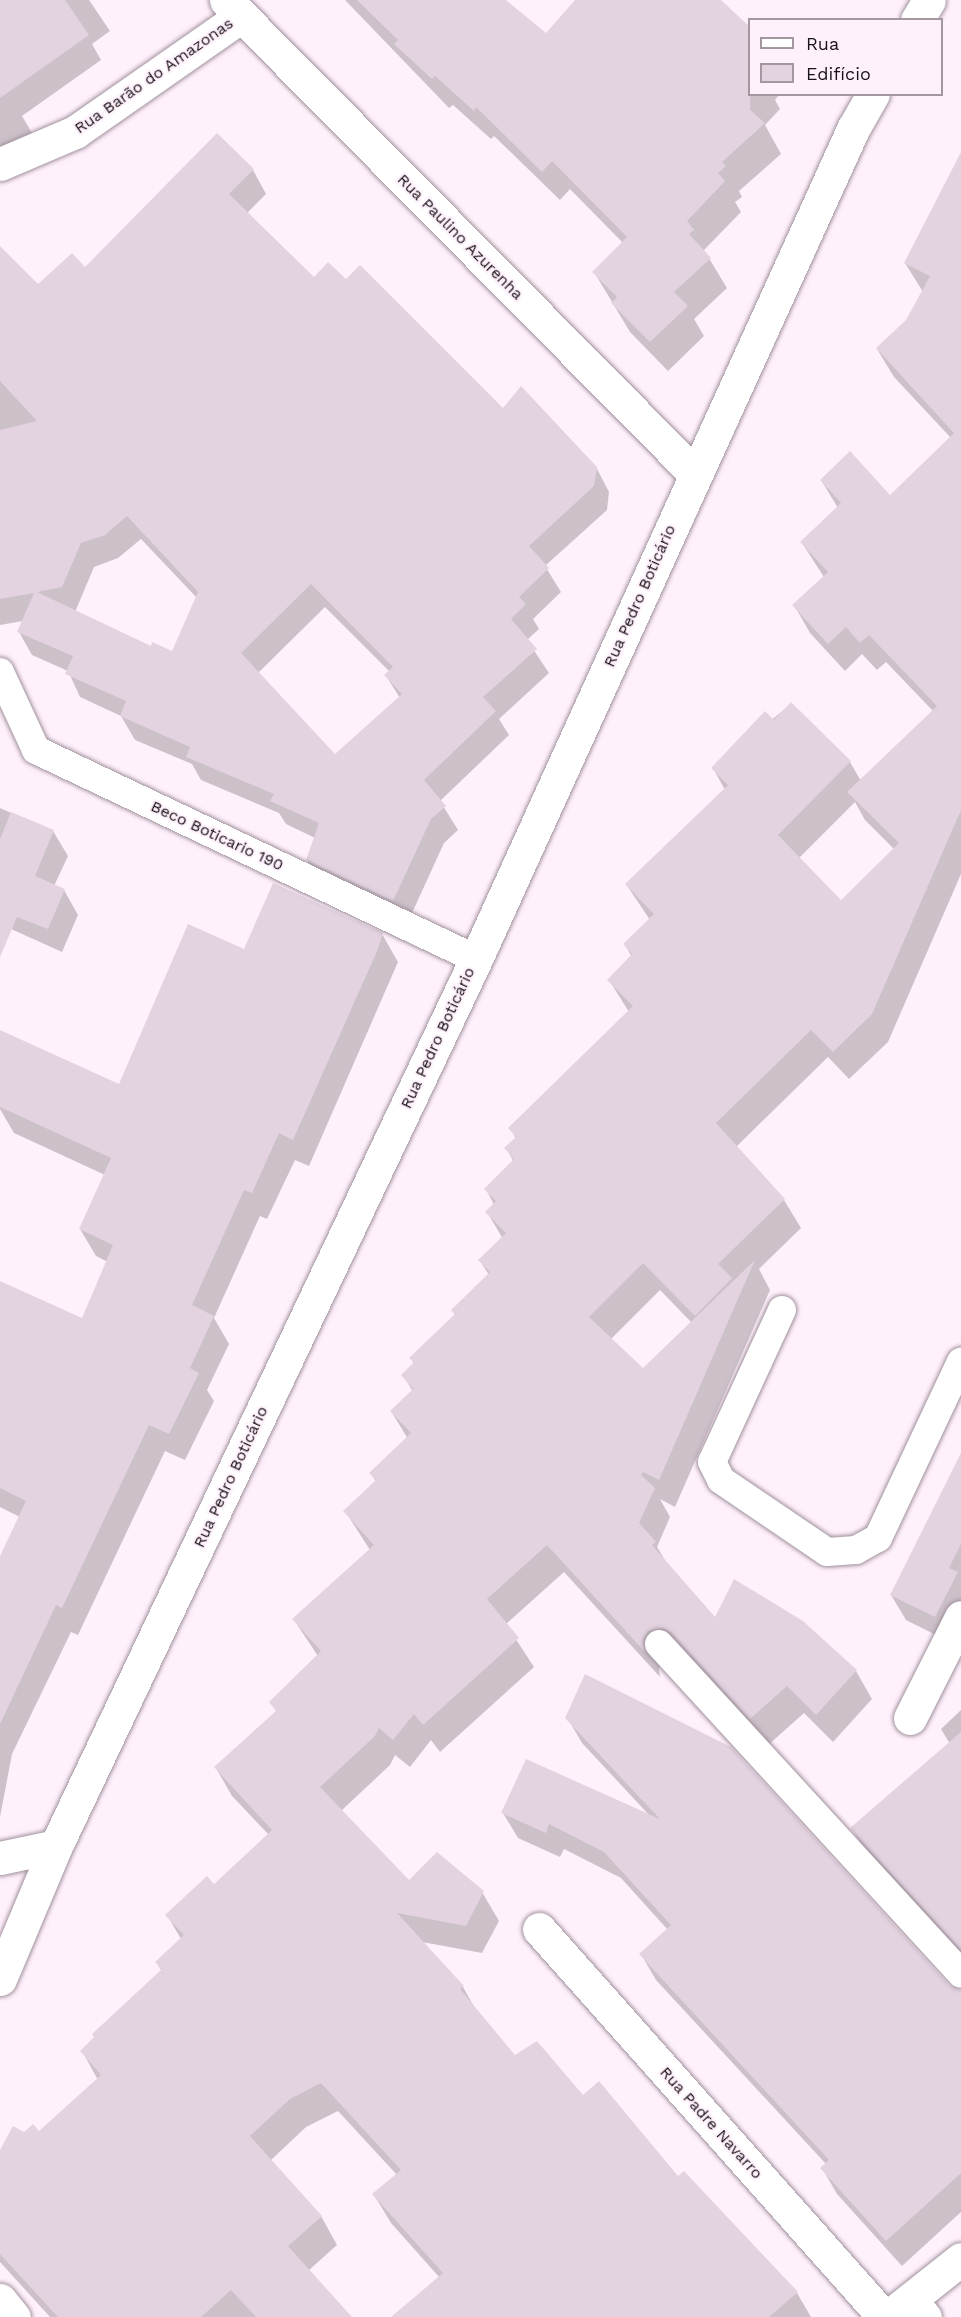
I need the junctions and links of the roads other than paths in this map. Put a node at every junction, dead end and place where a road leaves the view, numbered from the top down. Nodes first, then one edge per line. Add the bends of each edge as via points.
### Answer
1 (929, 0) edge
2 (233, 8) edge
3 (919, 18) edge
4 (872, 96) edge
5 (0, 165) edge
6 (695, 474) junction
7 (0, 672) edge
8 (476, 959) junction
9 (782, 1310) dead end
10 (961, 1362) edge
11 (961, 1617) edge
12 (659, 1644) dead end
13 (910, 1718) dead end
14 (56, 1846) junction
15 (0, 1858) edge
16 (539, 1929) dead end
17 (961, 1974) edge
18 (0, 1979) edge
19 (961, 2259) edge
20 (0, 2300) edge
21 (903, 2312) edge
22 (14, 2317) edge

1 - 3 street
2 - 5 street, Rua Barão do Amazonas via 75,132
2 - 6 street, Rua Paulino Azurenha
4 - 6 street, Rua Pedro Boticário via 853,129
6 - 8 street, Rua Pedro Boticário
7 - 8 lane, Beco Boticario 190 via 36,750
8 - 14 street, Rua Pedro Boticário
9 - 10 lane via 712,1462 722,1480 827,1552 856,1550 878,1538
11 - 13 street
12 - 17 lane
14 - 15 street
14 - 18 street, Rua Pedro Boticário
16 - 21 street, Rua Padre Navarro
19 - 21 street
20 - 22 street

